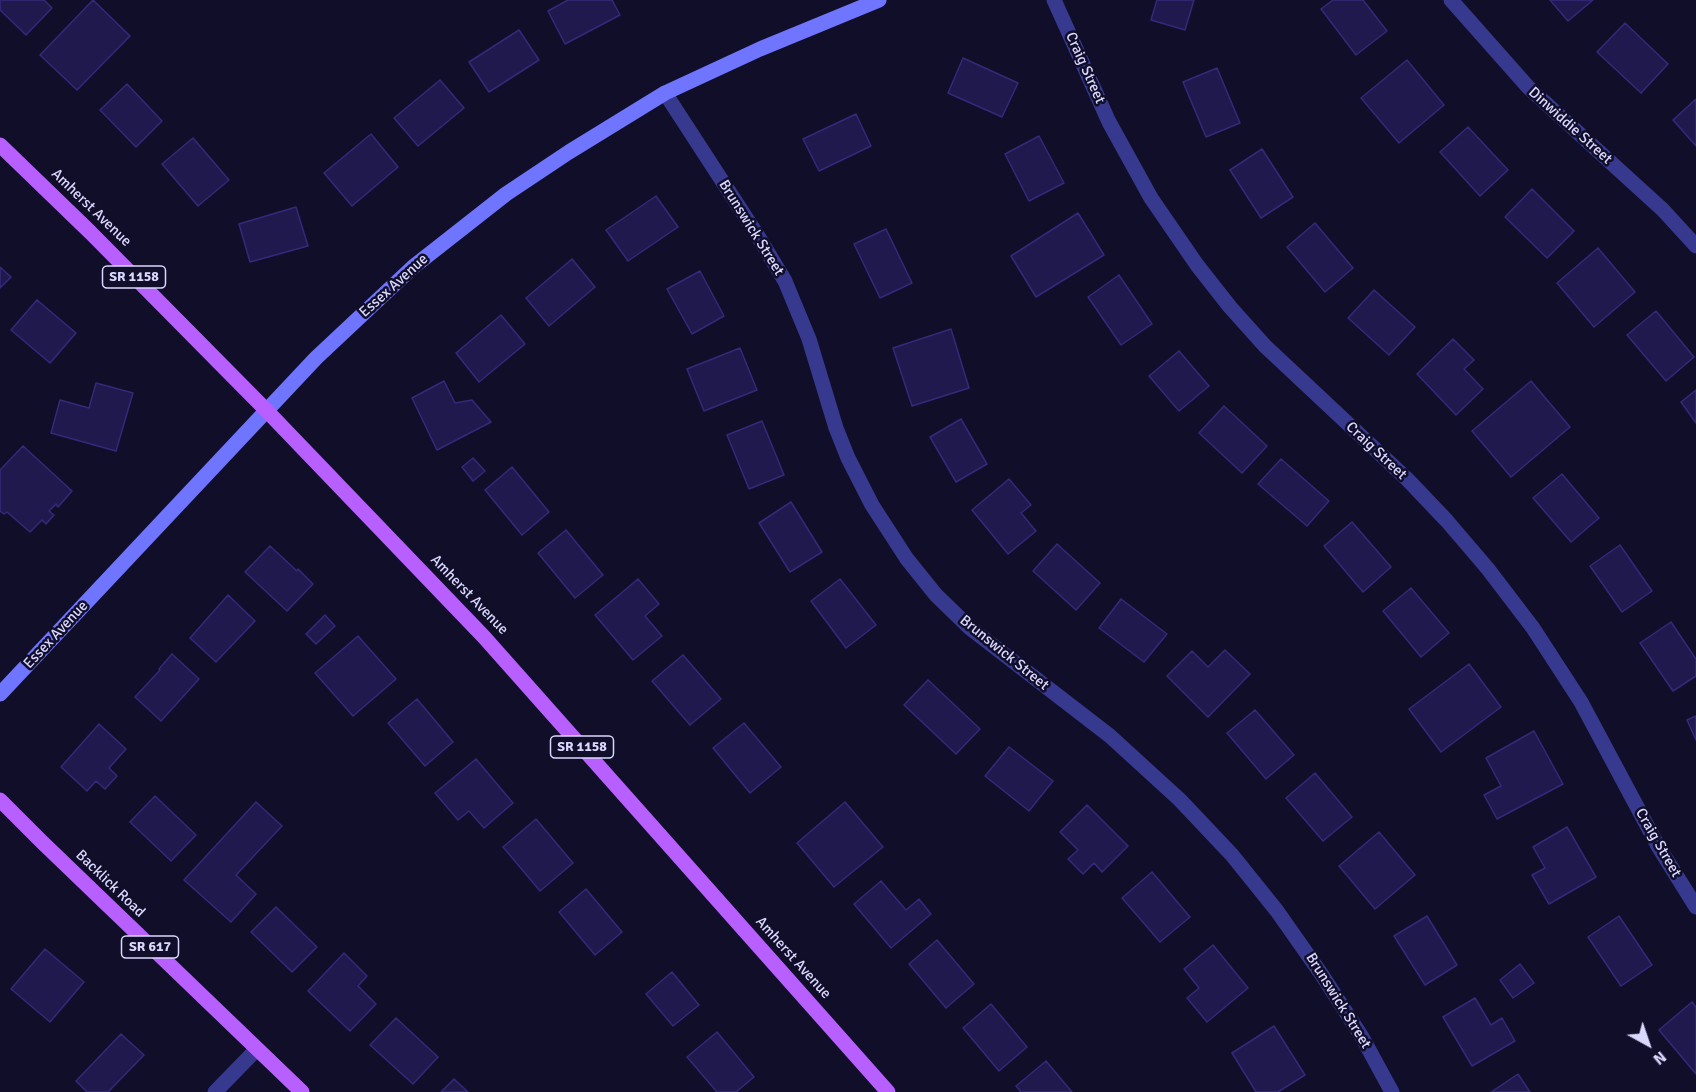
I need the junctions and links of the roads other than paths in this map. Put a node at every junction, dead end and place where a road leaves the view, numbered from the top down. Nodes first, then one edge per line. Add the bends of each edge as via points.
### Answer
1 (879, 0) edge
2 (1054, 0) edge
3 (1451, 0) edge
4 (665, 93) junction
5 (0, 145) edge
6 (1696, 246) edge
7 (267, 411) junction
8 (0, 694) edge
9 (0, 800) edge
10 (1696, 907) edge
11 (256, 1050) junction
12 (215, 1092) edge
13 (302, 1092) edge
14 (888, 1092) edge
15 (1392, 1092) edge

1 - 4 street, Essex Avenue
2 - 10 street, Craig Street via 1109,122 1151,198 1197,265 1265,346 1408,480 1488,570 1533,628 1581,702 1658,846
3 - 6 street, Dinwiddie Street via 1528,87 1663,210
4 - 7 street, Essex Avenue via 506,194 413,267 316,358
4 - 15 street, Brunswick Street via 784,281 809,339 848,458 907,559 970,628 1110,736 1180,800 1232,855 1323,975
5 - 7 main road, Amherst Avenue / SR 1158
7 - 8 street, Essex Avenue
7 - 14 main road, Amherst Avenue / SR 1158 via 484,636
9 - 11 main road, Backlick Road / SR 617
11 - 12 street
11 - 13 main road, Backlick Road / SR 617

